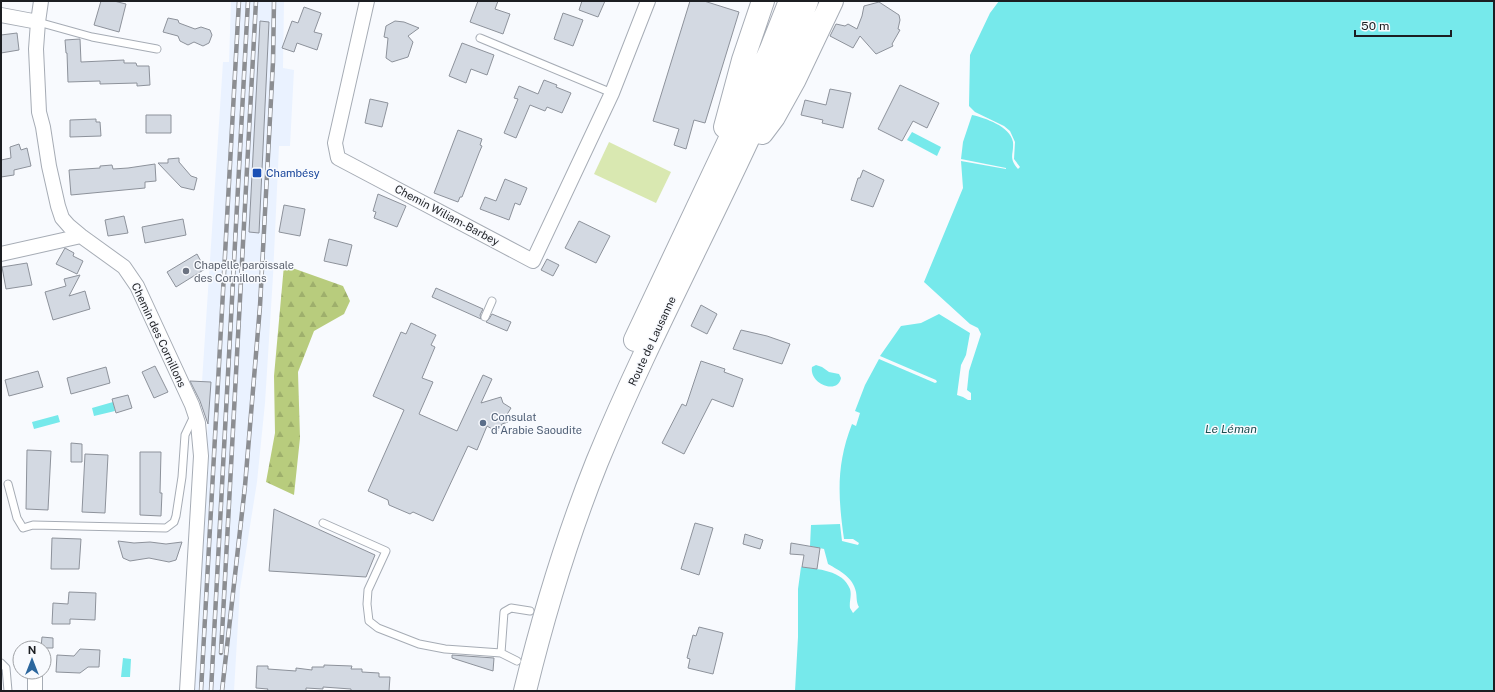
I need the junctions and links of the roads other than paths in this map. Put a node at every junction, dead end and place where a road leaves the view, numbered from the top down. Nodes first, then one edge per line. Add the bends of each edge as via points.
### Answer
1 (41, 1) edge
2 (367, 1) edge
3 (648, 1) edge
4 (763, 1) edge
5 (790, 1) edge
6 (807, 1) edge
7 (832, 1) edge
8 (1, 15) edge
9 (38, 22) junction
10 (480, 38) dead end
11 (157, 49) dead end
12 (612, 93) junction
13 (725, 168) junction
14 (81, 236) junction
15 (1, 254) edge
16 (492, 301) dead end
17 (485, 317) dead end
18 (195, 414) junction
19 (8, 484) dead end
20 (323, 523) dead end
21 (509, 657) junction
22 (1, 663) edge
23 (35, 680) edge
24 (8, 691) edge
25 (35, 691) edge
26 (187, 691) edge
27 (510, 691) edge
28 (525, 691) edge

1 - 9 street, Chemin des Cornillons
2 - 12 street, Chemin Wiliam-Barbey via 335,143 338,158 533,261
3 - 12 street, Chemin Wiliam-Barbey
4 - 13 main road via 734,91
5 - 13 main road, Route de Lausanne via 729,142
6 - 13 main road, Route de Lausanne via 777,74
7 - 13 main road via 774,117
8 - 9 street
9 - 11 lane via 92,37
9 - 14 street, Chemin des Cornillons via 36,49 39,112 53,189 62,218
10 - 12 lane
13 - 21 main road, Route de Lausanne via 614,387 593,434 558,523 530,611
13 - 28 main road, Route de Lausanne via 660,323 598,461 560,563 536,643
14 - 15 street
14 - 18 street, Chemin des Cornillons via 124,267 137,286
16 - 17 lane
18 - 19 lane via 185,435 176,516 174,522 166,528 33,525 23,528 16,518
18 - 26 street, Chemin des Cornillons via 201,456
20 - 21 lane via 386,551 368,590 369,621 378,628 419,644
21 - 27 main road, Route de Lausanne
22 - 24 lane via 6,668
23 - 25 street

